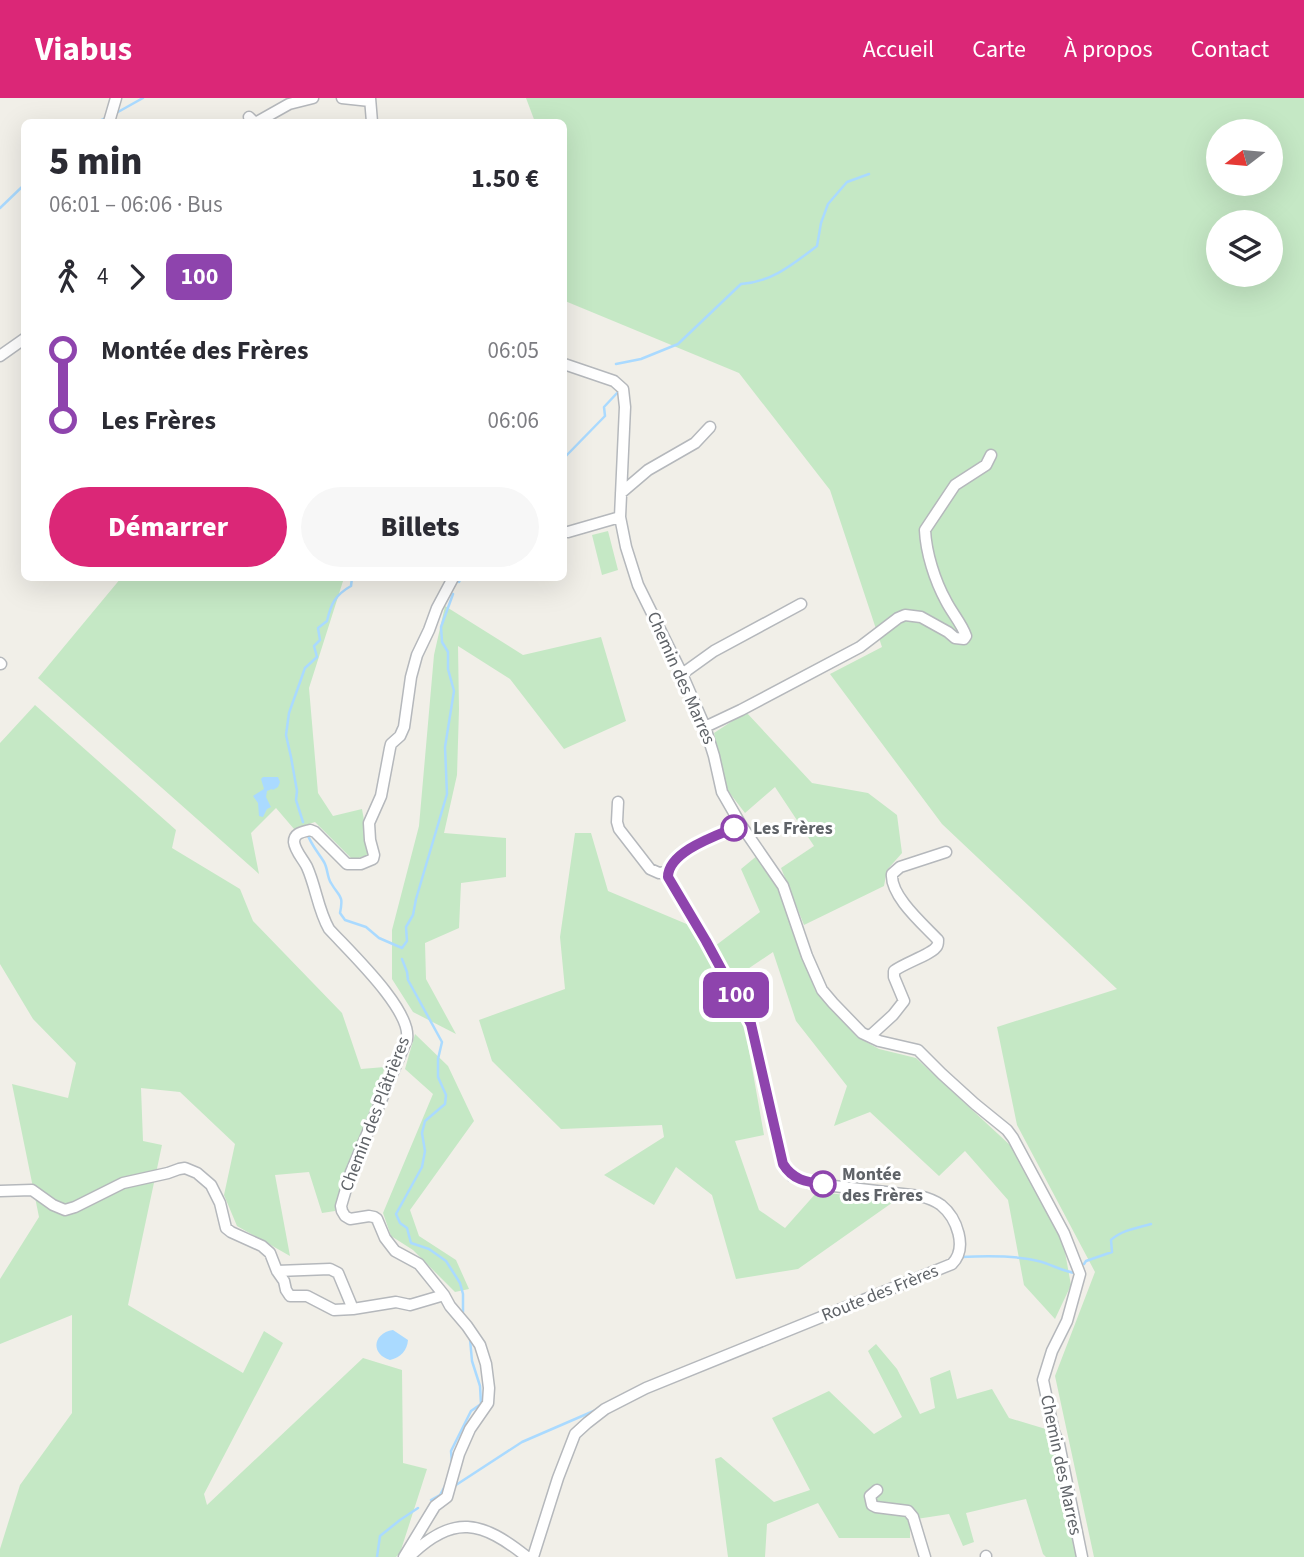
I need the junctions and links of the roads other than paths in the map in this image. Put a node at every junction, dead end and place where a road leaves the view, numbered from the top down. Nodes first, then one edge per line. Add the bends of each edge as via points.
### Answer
1 (116, 98) edge
2 (313, 98) edge
3 (342, 98) edge
4 (370, 99) edge
5 (110, 119) edge
6 (261, 119) edge
7 (372, 119) edge
8 (21, 341) edge
9 (0, 356) edge
10 (567, 368) edge
11 (710, 427) dead end
12 (991, 455) dead end
13 (621, 493) junction
14 (620, 517) junction
15 (568, 532) dead end
16 (451, 581) edge
17 (801, 604) dead end
18 (682, 674) junction
19 (705, 727) junction
20 (618, 803) dead end
21 (741, 825) junction
22 (946, 852) dead end
23 (668, 872) junction
24 (870, 1037) junction
25 (0, 1191) edge
26 (277, 1271) junction
27 (444, 1295) junction
28 (353, 1309) junction
29 (877, 1490) dead end
30 (406, 1557) edge
31 (527, 1557) edge
32 (533, 1557) edge
33 (925, 1557) edge
34 (1082, 1557) edge

1 - 5 street
2 - 6 street
3 - 4 street
4 - 7 street
8 - 9 street
10 - 13 street, Chemin des Marres via 614,381 623,389
11 - 13 street via 695,443 648,470
12 - 19 street via 986,465 955,485 925,530 938,582 964,630 964,639 921,617 905,615 860,647
13 - 14 street, Chemin des Marres
14 - 15 street
14 - 18 street, Chemin des Marres via 638,585
16 - 27 street, Chemin des Plâtrières via 417,655 404,727 391,744 381,796 369,823 373,859 347,864 310,830 294,840 324,921 389,995 408,1033 351,1172 342,1211 350,1219 374,1217 395,1251 419,1264
17 - 18 street via 714,651
18 - 19 street, Chemin des Marres
19 - 21 street, Chemin des Marres via 722,792
20 - 23 street via 620,829 649,869
21 - 23 street via 677,858
21 - 24 street, Chemin des Marres via 783,886 822,990
22 - 24 street via 892,874 898,894 938,940 934,950 894,971 904,1001
23 - 32 street, Route des Frères via 751,1024 787,1171 808,1183 931,1199 951,1217 960,1249 952,1264 646,1388 605,1409 575,1434
24 - 34 street, Chemin des Marres via 918,1050 1007,1130 1064,1233 1080,1274 1043,1380
25 - 26 street via 32,1190 65,1210 123,1183 185,1168 211,1185 226,1228 262,1246
26 - 28 street via 290,1296 307,1296 334,1310
26 - 28 street via 335,1270
27 - 28 street via 410,1305 396,1302
27 - 30 street, Chemin des Plâtrières via 481,1345 488,1403 459,1454 447,1497 435,1506
29 - 33 street via 870,1496 872,1505 908,1511 913,1517
30 - 31 street via 451,1527 482,1528

